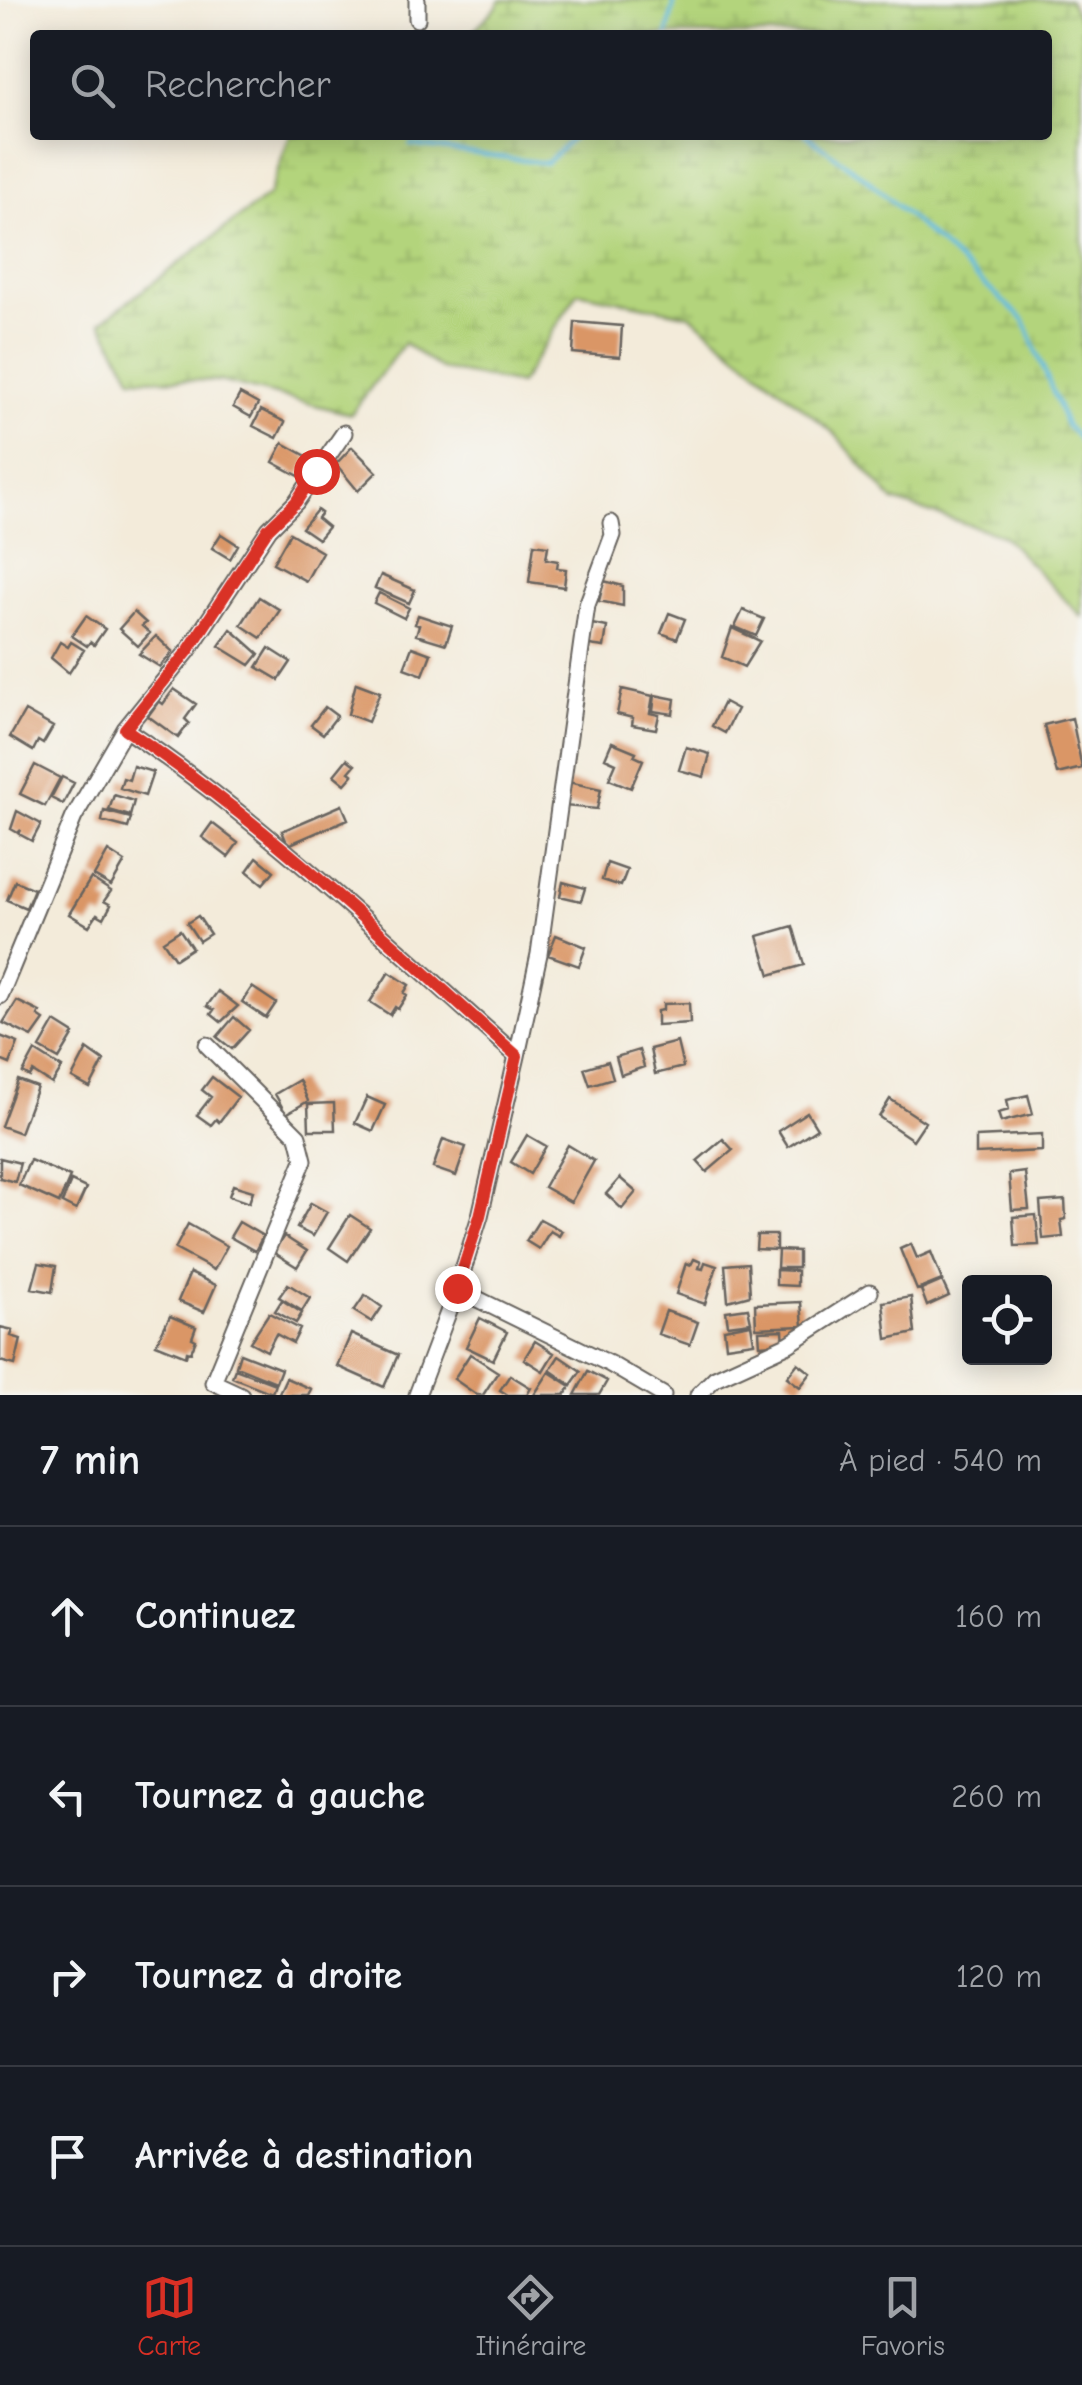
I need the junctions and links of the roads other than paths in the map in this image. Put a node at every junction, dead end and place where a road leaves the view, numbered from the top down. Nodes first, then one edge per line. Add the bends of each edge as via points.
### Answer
1 (417, 0) edge
2 (417, 19) dead end
3 (344, 433) dead end
4 (611, 524) dead end
5 (125, 729) junction
6 (0, 996) edge
7 (207, 1045) dead end
8 (517, 1056) junction
9 (457, 1288) junction
10 (870, 1292) dead end
11 (241, 1395) edge
12 (417, 1395) edge
13 (663, 1395) edge
14 (698, 1395) edge

1 - 2 street
3 - 5 street
4 - 8 street via 613,536 587,604 539,954
5 - 6 street via 74,817
5 - 8 street via 250,823
7 - 11 street via 298,1136 304,1160 213,1382
8 - 9 street
9 - 12 street
9 - 13 street
10 - 14 street via 789,1344 715,1378

